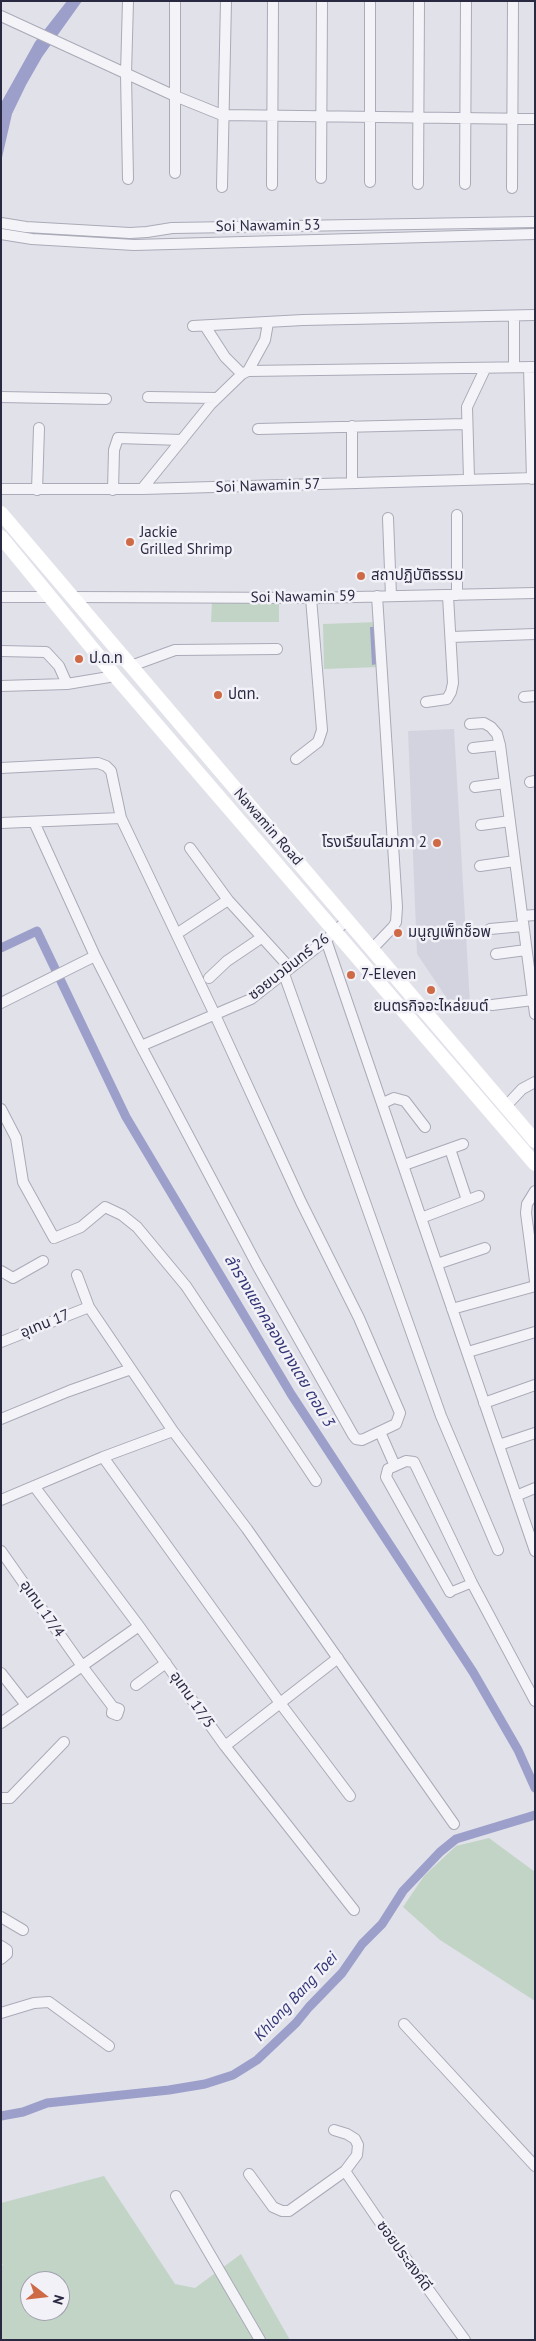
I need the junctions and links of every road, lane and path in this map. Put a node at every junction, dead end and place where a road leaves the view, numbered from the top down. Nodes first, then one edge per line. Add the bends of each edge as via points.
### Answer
1 (128, 1) edge
2 (175, 1) edge
3 (226, 1) edge
4 (273, 1) edge
5 (322, 1) edge
6 (370, 1) edge
7 (420, 1) edge
8 (466, 1) edge
9 (513, 1) edge
10 (1, 16) edge
11 (126, 74) junction
12 (175, 96) junction
13 (222, 115) junction
14 (272, 115) junction
15 (320, 116) junction
16 (368, 117) junction
17 (417, 118) junction
18 (464, 118) junction
19 (511, 119) junction
20 (535, 119) edge
21 (175, 173) dead end
22 (321, 178) dead end
23 (128, 179) dead end
24 (370, 182) dead end
25 (418, 184) dead end
26 (465, 184) dead end
27 (272, 185) dead end
28 (222, 187) dead end
29 (512, 188) dead end
30 (535, 222) edge
31 (1, 223) edge
32 (1, 234) edge
33 (535, 234) edge
34 (535, 315) edge
35 (514, 316) junction
36 (268, 323) junction
37 (193, 326) dead end
38 (205, 326) junction
39 (514, 367) junction
40 (532, 367) edge
41 (485, 369) junction
42 (245, 372) junction
43 (1, 397) edge
44 (148, 397) dead end
45 (217, 398) junction
46 (106, 399) dead end
47 (466, 424) junction
48 (532, 425) edge
49 (352, 426) junction
50 (39, 428) dead end
51 (258, 429) dead end
52 (182, 440) junction
53 (533, 478) edge
54 (468, 479) junction
55 (352, 483) junction
56 (1, 489) edge
57 (37, 490) junction
58 (113, 490) junction
59 (142, 490) junction
60 (1, 513) edge
61 (457, 515) dead end
62 (388, 518) dead end
63 (1, 537) edge
64 (535, 593) edge
65 (377, 596) junction
66 (391, 596) junction
67 (452, 596) junction
68 (1, 597) edge
69 (51, 597) junction
70 (72, 597) junction
71 (311, 598) junction
72 (535, 634) edge
73 (451, 637) junction
74 (277, 650) dead end
75 (1, 652) edge
76 (131, 666) junction
77 (115, 676) junction
78 (67, 684) junction
79 (1, 686) edge
80 (426, 702) dead end
81 (470, 724) dead end
82 (500, 745) junction
83 (473, 748) dead end
84 (296, 759) dead end
85 (1, 768) edge
86 (505, 783) junction
87 (475, 787) dead end
88 (121, 818) junction
89 (510, 821) junction
90 (34, 822) junction
91 (1, 823) edge
92 (481, 825) dead end
93 (190, 848) dead end
94 (515, 861) junction
95 (480, 866) dead end
96 (228, 900) junction
97 (535, 915) edge
98 (347, 920) junction
99 (523, 921) junction
100 (490, 929) dead end
101 (181, 931) dead end
102 (331, 936) junction
103 (261, 938) junction
104 (372, 949) junction
105 (526, 950) junction
106 (496, 954) dead end
107 (95, 956) junction
108 (532, 970) edge
109 (287, 971) junction
110 (209, 978) dead end
111 (533, 1000) junction
112 (1, 1003) edge
113 (492, 1005) dead end
114 (215, 1014) junction
115 (535, 1014) edge
116 (141, 1046) junction
117 (535, 1082) edge
118 (383, 1103) junction
119 (506, 1106) junction
120 (1, 1109) edge
121 (425, 1127) dead end
122 (535, 1141) edge
123 (463, 1144) dead end
124 (450, 1149) junction
125 (535, 1164) edge
126 (404, 1165) junction
127 (535, 1191) edge
128 (479, 1196) dead end
129 (467, 1200) junction
130 (421, 1218) junction
131 (485, 1248) dead end
132 (43, 1261) dead end
133 (437, 1264) junction
134 (1, 1270) edge
135 (77, 1275) dead end
136 (535, 1281) edge
137 (535, 1286) edge
138 (89, 1307) junction
139 (452, 1309) junction
140 (535, 1332) edge
141 (1, 1342) edge
142 (468, 1352) junction
143 (131, 1369) junction
144 (535, 1385) edge
145 (484, 1403) junction
146 (1, 1419) edge
147 (173, 1431) junction
148 (380, 1432) junction
149 (535, 1433) edge
150 (499, 1445) junction
151 (103, 1457) junction
152 (395, 1466) junction
153 (316, 1481) dead end
154 (34, 1486) junction
155 (535, 1488) edge
156 (516, 1496) junction
157 (1, 1500) edge
158 (534, 1547) edge
159 (498, 1550) dead end
160 (1, 1551) edge
161 (472, 1583) junction
162 (450, 1592) joint
163 (139, 1626) junction
164 (338, 1658) junction
165 (166, 1663) junction
166 (82, 1666) junction
167 (1, 1673) edge
168 (136, 1685) dead end
169 (535, 1700) edge
170 (280, 1704) junction
171 (26, 1705) junction
172 (113, 1707) dead end
173 (1, 1723) edge
174 (64, 1742) dead end
175 (225, 1746) junction
176 (350, 1796) dead end
177 (1, 1798) edge
178 (454, 1824) dead end
179 (354, 1910) dead end
180 (1, 1917) edge
181 (23, 1930) dead end
182 (1, 1946) edge
183 (1, 1959) edge
184 (1, 2013) edge
185 (404, 2024) dead end
186 (109, 2046) dead end
187 (334, 2130) dead end
188 (535, 2166) edge
189 (345, 2171) junction
190 (249, 2174) dead end
191 (176, 2196) dead end
192 (260, 2340) edge
193 (465, 2340) edge

1 - 11 street
2 - 12 street
3 - 13 street
4 - 14 street
5 - 15 street
6 - 16 street
7 - 17 street
8 - 18 street
9 - 19 street
10 - 11 street
11 - 12 street
11 - 23 street
12 - 13 street
12 - 21 street
13 - 14 street
13 - 28 street
14 - 15 street
14 - 27 street
15 - 16 street
15 - 22 street
16 - 17 street
16 - 24 street
17 - 18 street
17 - 25 street
18 - 19 street
18 - 26 street
19 - 20 street
19 - 29 street
30 - 31 street, Soi Nawamin 53 via 172,228 130,233
32 - 33 street via 134,245
34 - 35 street
35 - 36 street
35 - 39 street
36 - 38 street
36 - 42 street via 263,345
37 - 38 street
38 - 42 street via 225,358
39 - 40 street
39 - 41 street
40 - 48 street
41 - 42 street
41 - 47 street via 468,402
42 - 45 street
43 - 46 street
44 - 45 street
45 - 52 street
47 - 49 street
47 - 54 street
48 - 53 street
49 - 51 street
49 - 55 street
50 - 57 street
52 - 58 street via 118,438 114,450
52 - 59 street
53 - 54 street, Soi Nawamin 57
54 - 55 street, Soi Nawamin 57
55 - 59 street, Soi Nawamin 57
56 - 57 street, Soi Nawamin 57
57 - 58 street, Soi Nawamin 57
58 - 59 street, Soi Nawamin 57
60 - 70 main road, Nawamin Road
61 - 67 street
62 - 66 street
63 - 69 main road, Nawamin Road
64 - 67 street, Soi Nawamin 59
65 - 66 street, Soi Nawamin 59
65 - 71 street, Soi Nawamin 59
65 - 104 street via 397,915 393,927
66 - 67 street, Soi Nawamin 59
67 - 73 street
68 - 69 street
69 - 77 main road, Nawamin Road
70 - 71 street, Soi Nawamin 59
70 - 76 main road, Nawamin Road
71 - 84 street via 322,730 318,742
72 - 73 street
73 - 80 street via 451,692 447,699
74 - 76 street via 175,650
75 - 78 street via 46,652 59,666
76 - 77 main road
76 - 98 main road, Nawamin Road
77 - 78 street
77 - 102 main road, Nawamin Road
78 - 79 street
81 - 82 street via 484,723 491,727
82 - 83 street
82 - 86 street
85 - 88 street via 98,762 111,771
86 - 87 street
86 - 89 street
88 - 90 street
88 - 114 street
89 - 92 street
89 - 94 street
90 - 91 street
90 - 107 street
93 - 96 street
94 - 95 street
94 - 99 street
96 - 101 street
96 - 103 street
97 - 99 street
98 - 102 street, ซอยนวมินทร์ 26
98 - 104 main road, Nawamin Road
99 - 100 street
99 - 105 street
102 - 109 street, ซอยนวมินทร์ 26
102 - 118 street
102 - 125 main road, Nawamin Road
103 - 109 street
103 - 110 street
104 - 119 main road, Nawamin Road
105 - 106 street
105 - 108 street
107 - 112 street
107 - 116 street
108 - 111 street
109 - 114 street, ซอยนวมินทร์ 26 via 251,999
109 - 159 street via 441,1416
111 - 113 street
111 - 115 street
114 - 116 street, ซอยนวมินทร์ 26
114 - 148 street via 300,1202 359,1318 400,1413 396,1424
116 - 148 street via 257,1265 353,1435 362,1440
117 - 119 street via 522,1089
118 - 121 street via 394,1098 405,1101
118 - 126 street
119 - 122 main road, Nawamin Road
120 - 153 street via 16,1138 23,1182 54,1238 81,1227 105,1207 137,1227 186,1286
123 - 124 street
124 - 126 street
124 - 129 street
126 - 130 street
127 - 136 street via 526,1213
128 - 129 street
129 - 130 street
130 - 133 street
131 - 133 street
132 - 134 street via 13,1278
133 - 139 street
135 - 138 street
137 - 139 street
138 - 141 street, อุเทน 17
138 - 143 street
139 - 142 street
140 - 142 street
142 - 145 street
143 - 146 street
143 - 147 street
144 - 145 street
145 - 150 street
147 - 151 street
147 - 164 street
148 - 152 street
149 - 150 street
150 - 156 street
151 - 154 street
151 - 170 street
152 - 161 street via 406,1461 414,1462
152 - 162 street via 388,1469 386,1477
154 - 157 street
154 - 163 street, อุเทน 17/5
155 - 156 street
156 - 158 street
160 - 166 street, อุเทน 17/4
161 - 162 street
161 - 169 street
163 - 165 street, อุเทน 17/5
163 - 166 street
164 - 170 street
164 - 178 street
165 - 168 street
165 - 175 street, อุเทน 17/5
166 - 171 street
166 - 172 street, อุเทน 17/4
167 - 171 street
170 - 175 street
170 - 176 street
171 - 173 street
174 - 177 street via 10,1798
175 - 179 street, อุเทน 17/5
180 - 181 street
182 - 183 street via 8,1954
184 - 186 street via 49,2002
185 - 188 street
187 - 189 street via 347,2134 358,2145 357,2155
189 - 190 street via 289,2211 282,2212 273,2207
189 - 193 street, ซอยประสงค์ดี
191 - 192 street

